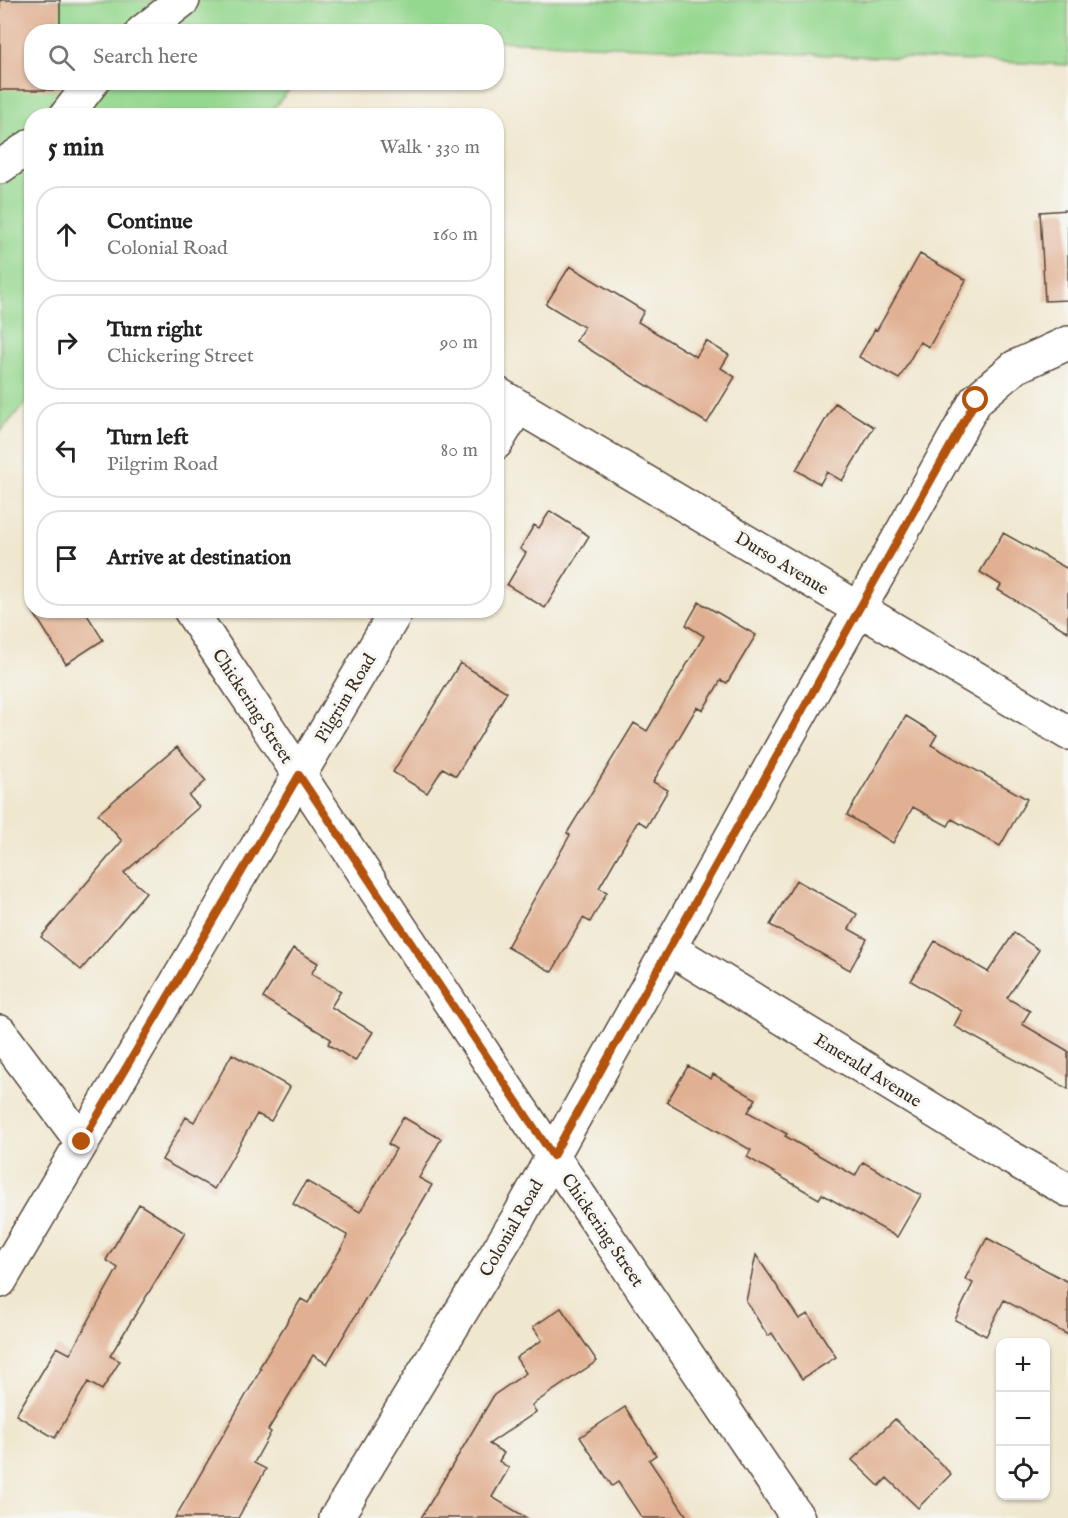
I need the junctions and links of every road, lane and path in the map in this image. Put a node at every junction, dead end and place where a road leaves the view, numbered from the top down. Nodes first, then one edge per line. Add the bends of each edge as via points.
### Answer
1 (183, 0) edge
2 (152, 24) edge
3 (86, 90) edge
4 (72, 108) edge
5 (24, 150) edge
6 (0, 167) edge
7 (1068, 343) edge
8 (507, 400) edge
9 (859, 609) junction
10 (195, 618) edge
11 (392, 618) edge
12 (1068, 733) edge
13 (299, 775) junction
14 (669, 948) junction
15 (0, 1032) edge
16 (82, 1142) junction
17 (553, 1156) junction
18 (1068, 1191) edge
19 (0, 1281) edge
20 (336, 1518) edge
21 (798, 1518) edge

1 - 2 street
3 - 4 street
5 - 6 street
7 - 9 street, Colonial Road via 1015,367 976,400
8 - 9 street, Durso Avenue
9 - 12 street, Durso Avenue
9 - 14 street, Colonial Road
10 - 13 street, Chickering Street
11 - 13 street, Pilgrim Road
13 - 16 street, Pilgrim Road
13 - 17 street, Chickering Street
14 - 17 street, Colonial Road
14 - 18 street, Emerald Avenue
15 - 16 street
16 - 19 street, Pilgrim Road
17 - 20 street, Colonial Road
17 - 21 street, Chickering Street

